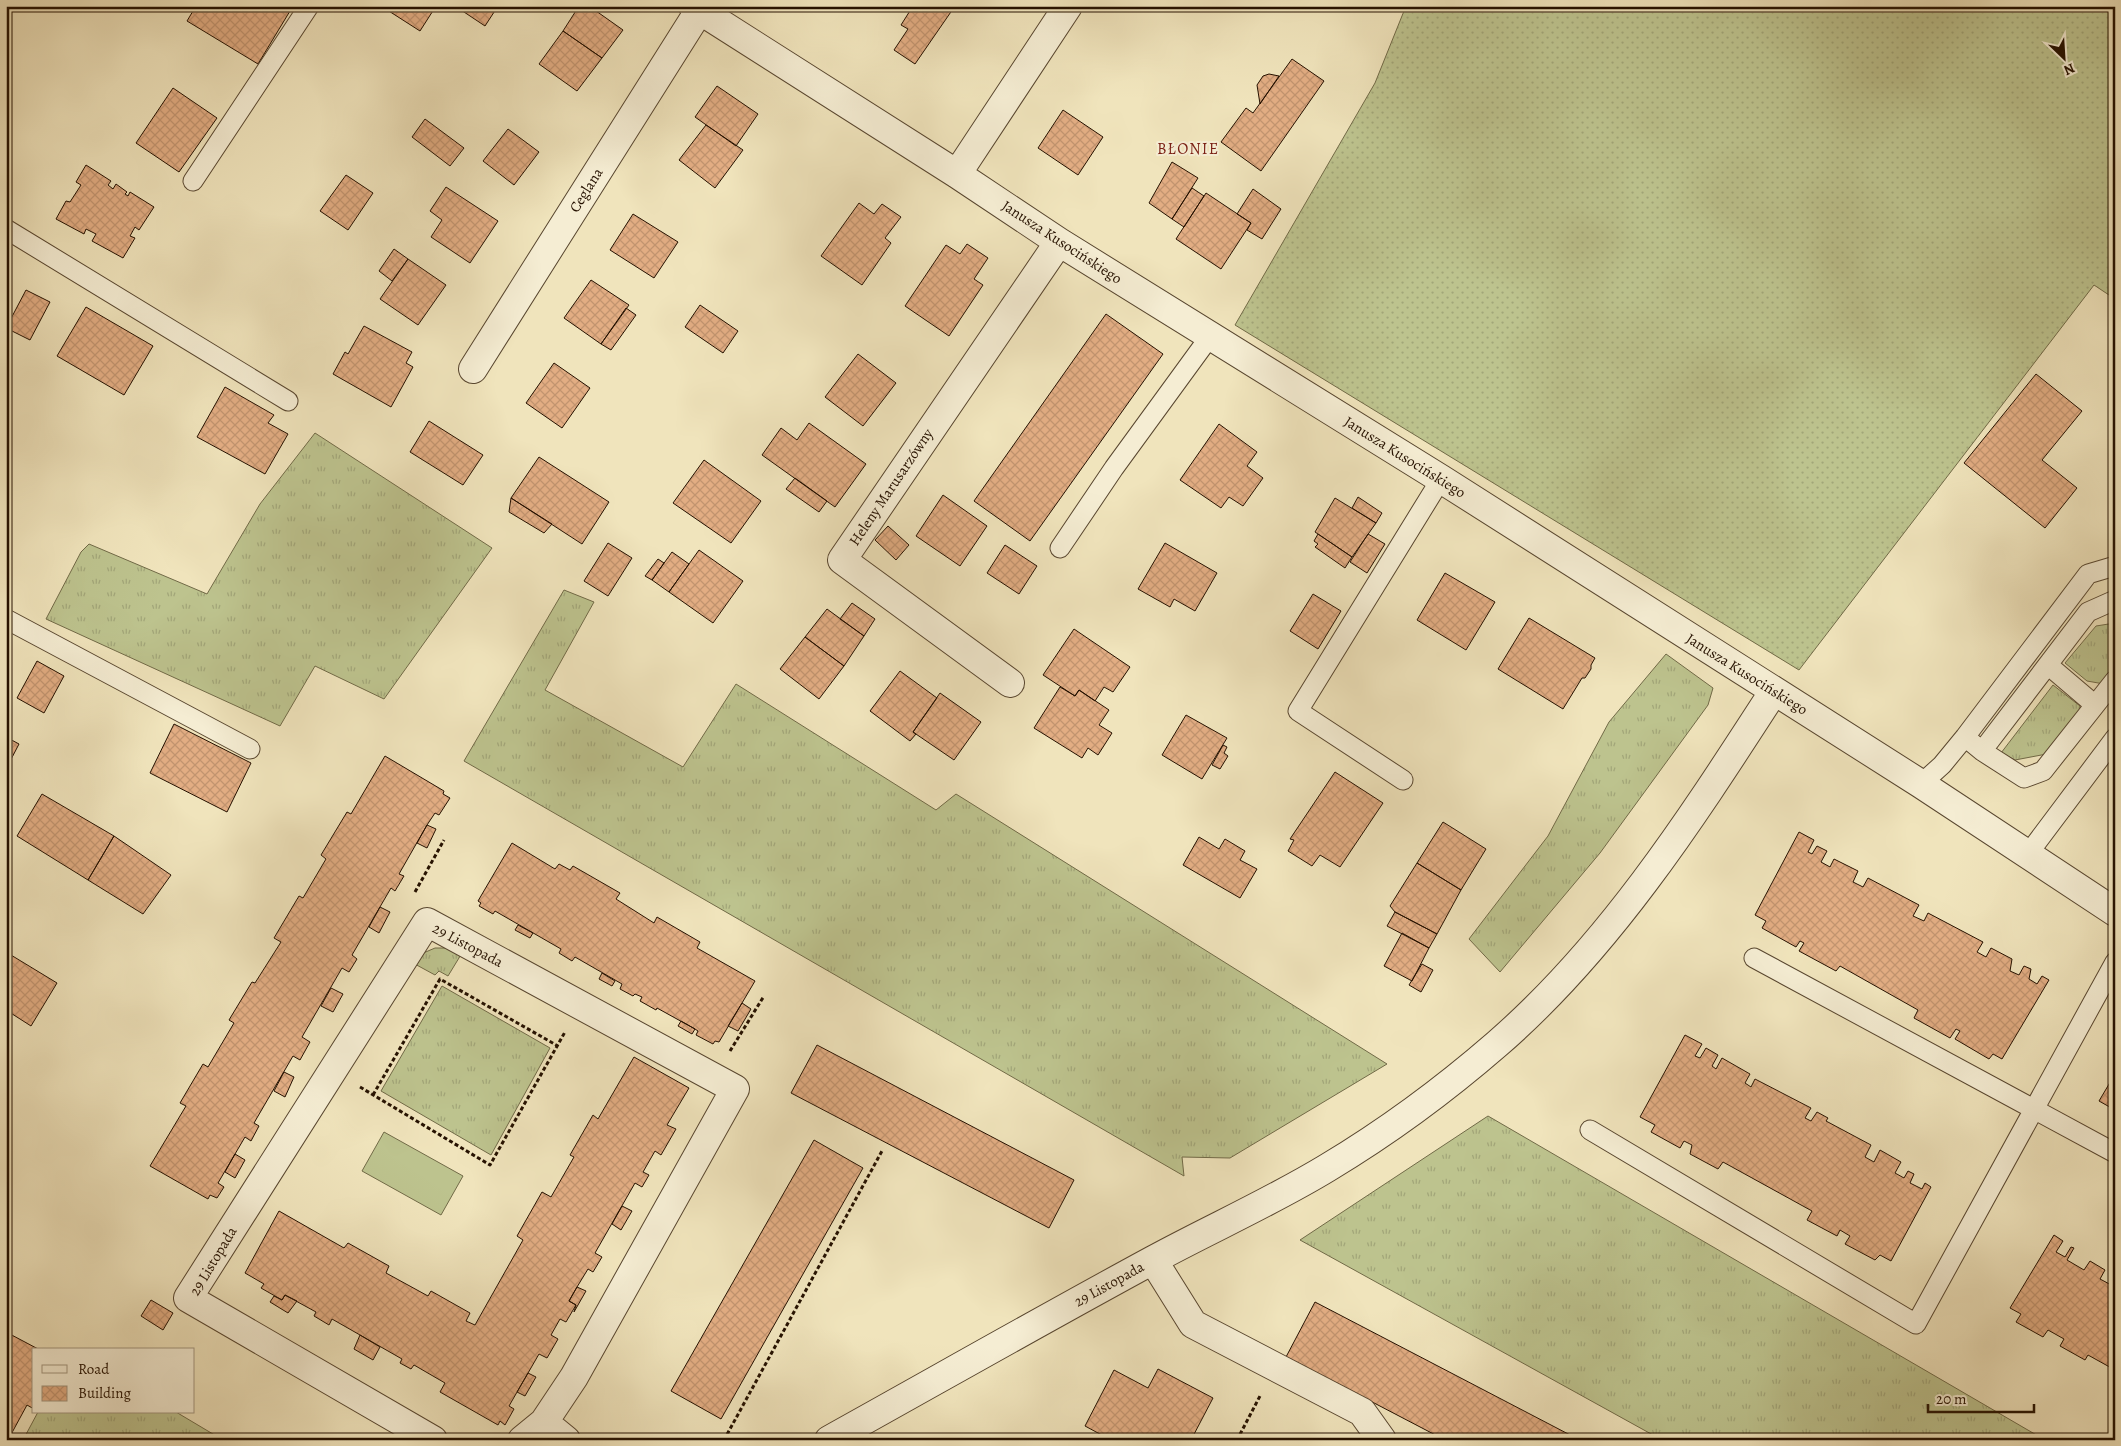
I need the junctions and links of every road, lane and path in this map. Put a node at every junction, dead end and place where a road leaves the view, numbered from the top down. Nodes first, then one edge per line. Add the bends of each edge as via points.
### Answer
1 (309, 6) edge
2 (1068, 6) edge
3 (696, 8) edge
4 (957, 174) junction
5 (193, 182) dead end
6 (6, 229) edge
7 (1059, 242) junction
8 (1211, 336) junction
9 (473, 369) dead end
10 (288, 401) dead end
11 (1441, 479) junction
12 (1060, 548) dead end
13 (2115, 566) edge
14 (2115, 600) edge
15 (6, 619) edge
16 (2048, 665) junction
17 (2115, 680) edge
18 (1010, 684) dead end
19 (1774, 691) junction
20 (2095, 705) junction
21 (1965, 737) junction
22 (2115, 738) edge
23 (250, 749) dead end
24 (1982, 752) junction
25 (1403, 780) dead end
26 (1921, 784) junction
27 (2028, 854) junction
28 (2115, 912) edge
29 (1754, 958) dead end
30 (2115, 962) edge
31 (764, 996) dead end
32 (570, 1024) dead end
33 (558, 1046) junction
34 (727, 1054) dead end
35 (358, 1085) dead end
36 (373, 1095) junction
37 (2034, 1109) junction
38 (1590, 1130) dead end
39 (882, 1151) dead end
40 (2115, 1154) edge
41 (1153, 1260) junction
42 (1276, 1367) junction
43 (544, 1422) junction
44 (433, 1440) edge
45 (522, 1440) edge
46 (566, 1440) edge
47 (724, 1440) edge
48 (829, 1440) edge
49 (1237, 1440) edge
50 (1382, 1440) edge

1 - 5 lane
2 - 4 street
3 - 4 street, Janusza Kusocińskiego
3 - 9 street, Ceglana
4 - 7 street, Janusza Kusocińskiego
6 - 10 lane
7 - 8 street, Janusza Kusocińskiego
7 - 18 street, Heleny Marusarzówny via 842,560
8 - 11 street, Janusza Kusocińskiego
8 - 12 lane
11 - 19 street, Janusza Kusocińskiego
11 - 25 lane via 1298,711
13 - 21 lane via 2088,574
14 - 16 lane via 2088,612
15 - 23 lane
16 - 20 lane
16 - 24 lane
17 - 20 lane
19 - 26 street, Janusza Kusocińskiego
19 - 41 street via 1651,873 1568,975 1498,1043 1432,1096 1326,1169
20 - 24 lane via 2043,771 2024,778
21 - 24 lane
21 - 26 lane
22 - 27 lane
26 - 27 street, Janusza Kusocińskiego
27 - 28 street, Janusza Kusocińskiego
29 - 37 lane
30 - 37 lane
31 - 34 path
32 - 33 path
33 - 36 path via 440,979
33 - 36 path via 490,1164
35 - 36 path
37 - 38 lane via 1916,1324
37 - 40 lane
39 - 47 path
41 - 42 street, 29 Listopada via 1194,1324
41 - 48 street, 29 Listopada
42 - 49 path
42 - 50 street, 29 Listopada via 1362,1412
43 - 44 street, 29 Listopada via 574,1377 735,1089 426,922 188,1298
43 - 45 street, 29 Listopada
43 - 46 street

